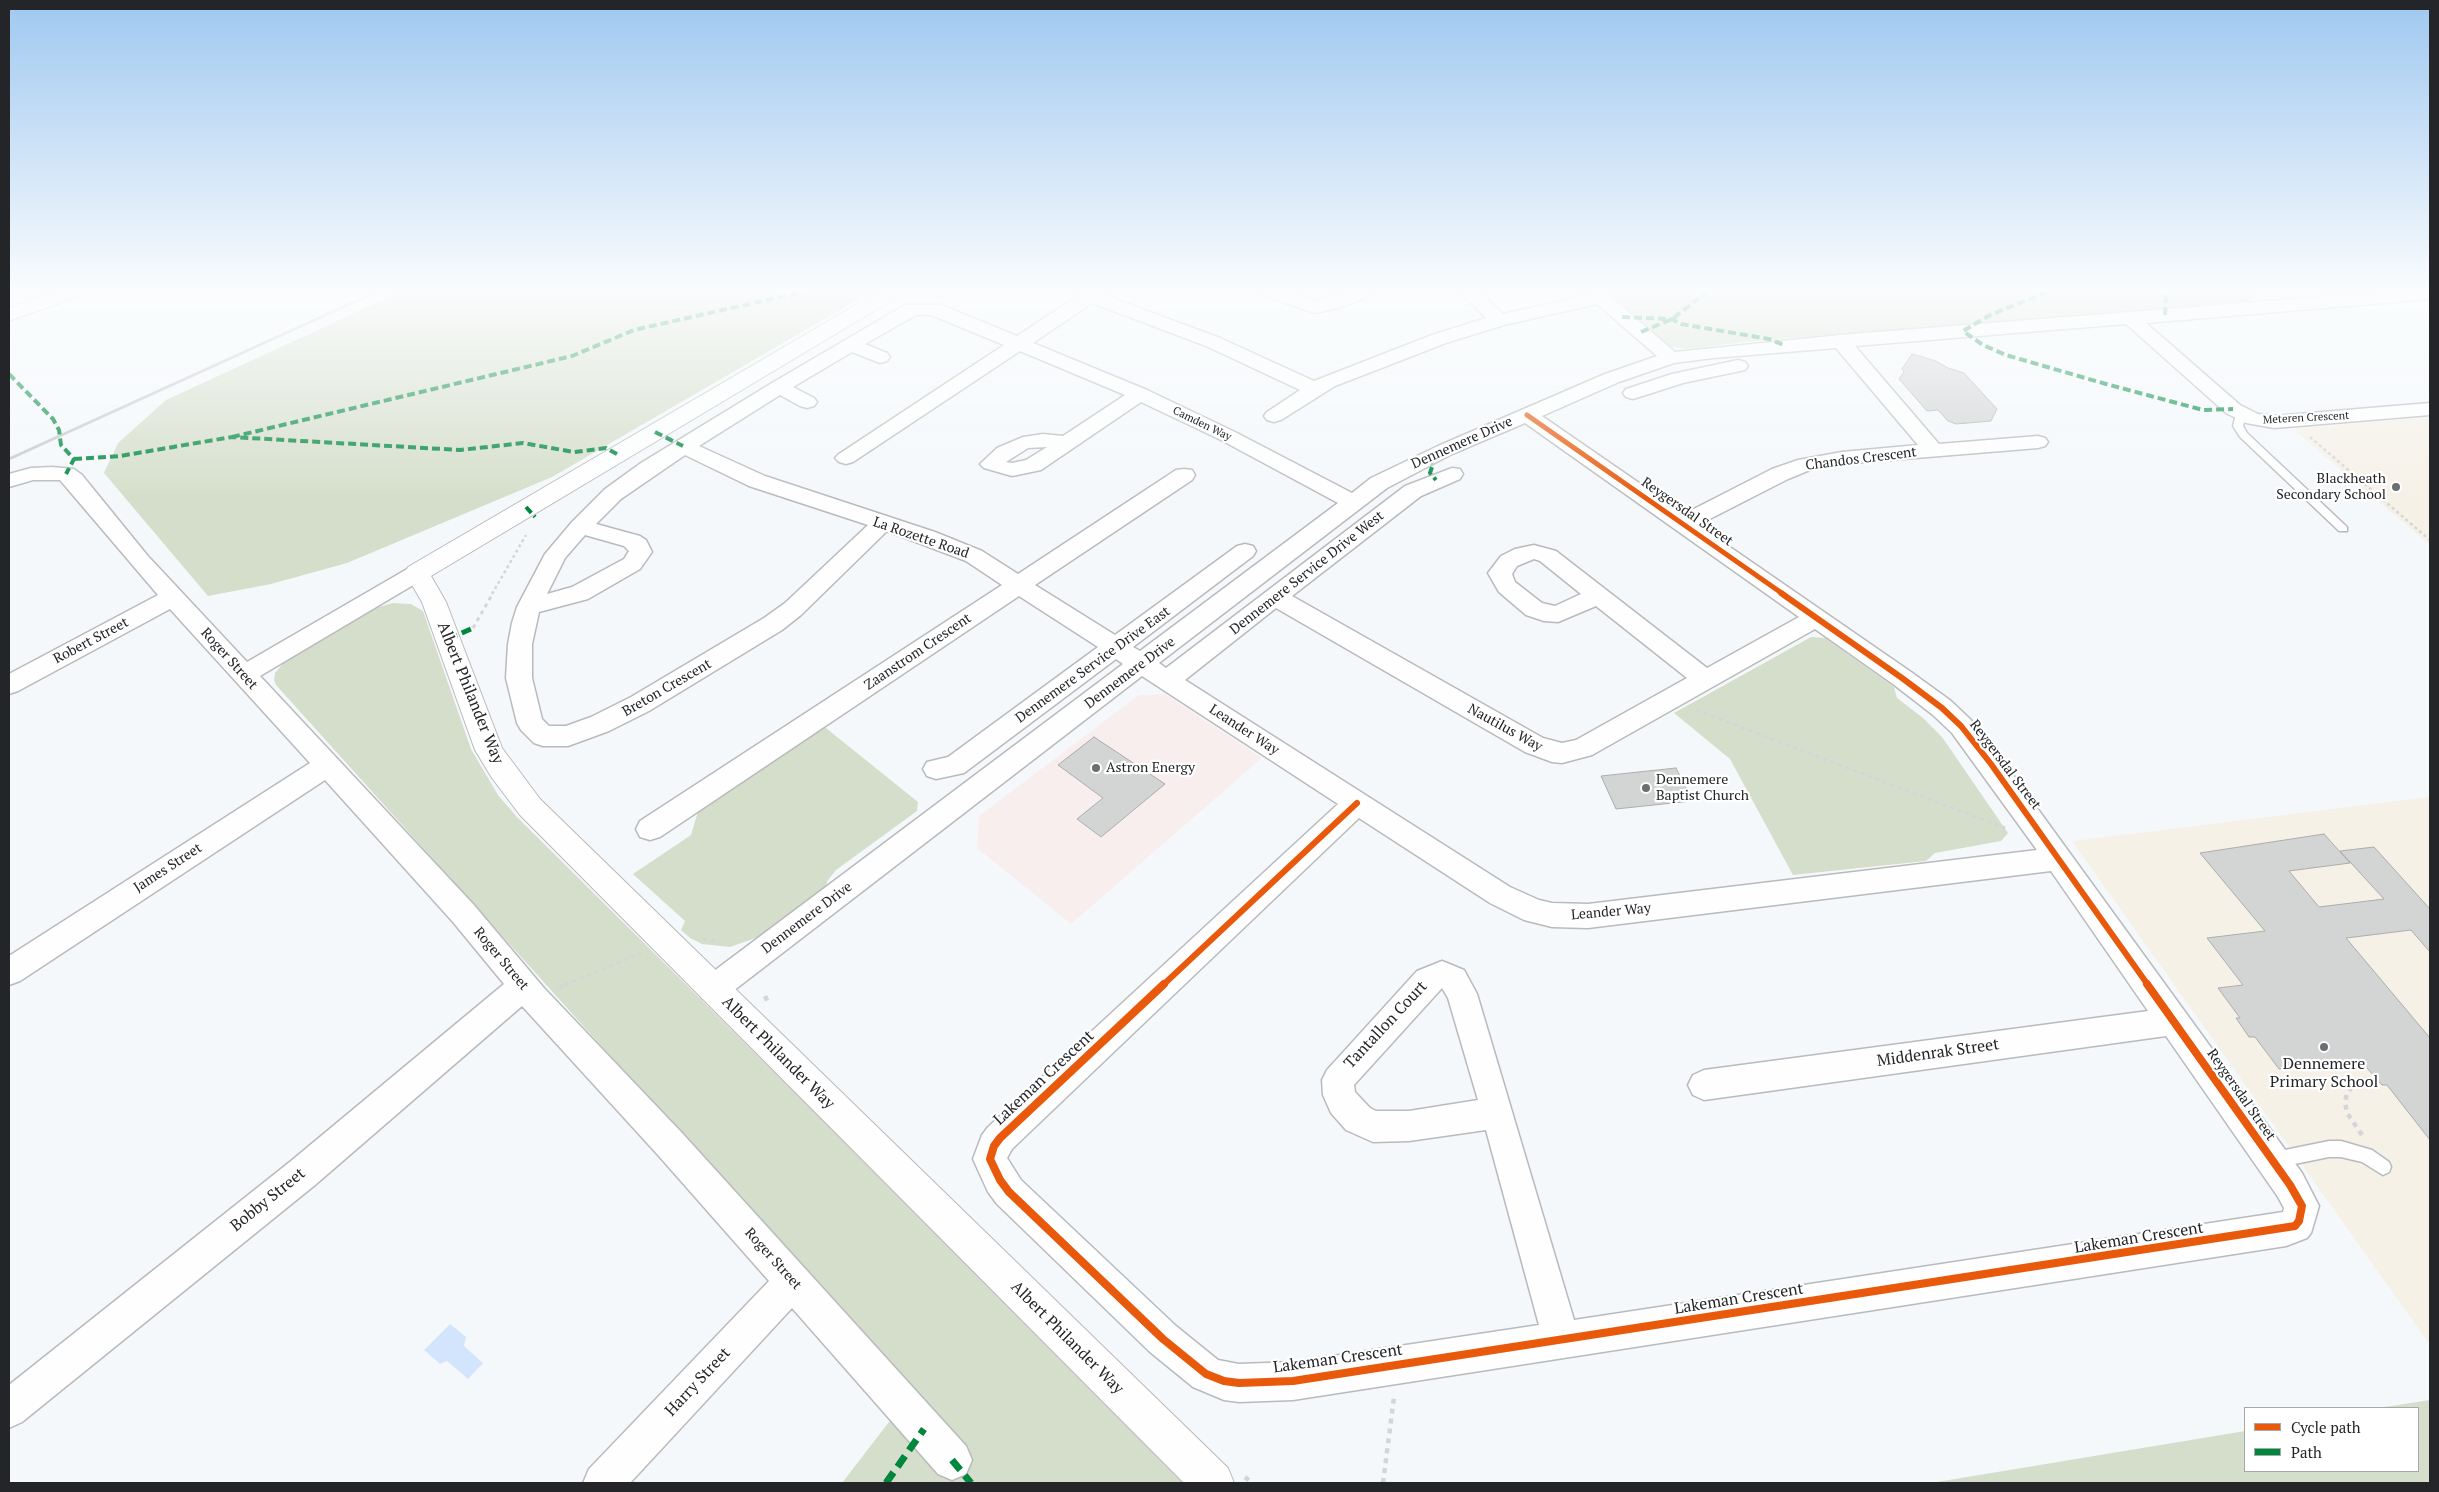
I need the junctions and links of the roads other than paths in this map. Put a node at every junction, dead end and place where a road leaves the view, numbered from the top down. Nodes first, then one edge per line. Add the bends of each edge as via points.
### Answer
1 (774, 362) edge
2 (821, 362) edge
3 (993, 362) edge
4 (1062, 362) edge
5 (1256, 362) edge
6 (1382, 362) edge
7 (1660, 362) edge
8 (1761, 362) edge
9 (1858, 362) edge
10 (2180, 362) edge
11 (778, 387) junction
12 (1314, 389) junction
13 (1633, 393) dead end
14 (1140, 394) junction
15 (807, 402) dead end
16 (2430, 409) edge
17 (2241, 414) junction
18 (1527, 415) junction
19 (1274, 416) dead end
20 (1066, 442) dead end
21 (2038, 442) dead end
22 (683, 446) junction
23 (1932, 450) junction
24 (846, 458) dead end
25 (1184, 474) dead end
26 (1452, 474) dead end
27 (9, 481) edge
28 (1355, 503) junction
29 (882, 524) junction
30 (1682, 524) junction
31 (580, 527) junction
32 (2343, 528) dead end
33 (1245, 551) dead end
34 (417, 573) junction
35 (1020, 584) junction
36 (1598, 596) dead end
37 (173, 597) junction
38 (1277, 598) junction
39 (529, 607) junction
40 (1816, 618) junction
41 (1117, 648) junction
42 (1142, 664) junction
43 (243, 674) junction
44 (1705, 679) junction
45 (1167, 680) junction
46 (9, 685) edge
47 (327, 765) junction
48 (936, 769) dead end
49 (1357, 803) junction
50 (650, 829) dead end
51 (2059, 859) junction
52 (9, 972) edge
53 (713, 989) junction
54 (530, 993) junction
55 (2173, 1021) junction
56 (1704, 1085) dead end
57 (1496, 1113) junction
58 (2272, 1160) junction
59 (2383, 1167) road end
60 (2286, 1229) joint
61 (794, 1281) junction
62 (1562, 1340) junction
63 (9, 1409) edge
64 (952, 1460) dead end
65 (603, 1483) edge
66 (1213, 1483) edge

1 - 34 street
2 - 11 street, Breton Crescent
3 - 24 street
4 - 14 street, Camden Way
5 - 12 street
6 - 12 street
7 - 18 street, Dennemere Drive via 1612,378
8 - 13 street via 1724,367
9 - 23 street, Chandos Crescent
10 - 17 street, Meteren Crescent
11 - 15 street
11 - 22 street, Breton Crescent
12 - 19 street
14 - 20 street
14 - 28 street, Camden Way
16 - 17 street, Meteren Crescent via 2267,422
17 - 32 lane via 2238,426 2243,435
18 - 28 street, Dennemere Drive via 1416,463 1379,484
18 - 30 street, Reygersdal Street
21 - 23 street, Chandos Crescent
22 - 29 street, La Rozette Road via 757,482
22 - 31 street, Breton Crescent via 630,481
23 - 30 street, Chandos Crescent via 1805,464
25 - 35 street, Zaanstrom Crescent
26 - 38 street, Dennemere Service Drive West via 1413,491
27 - 37 street, Roger Street via 44,473 66,474
28 - 42 street, Dennemere Drive
29 - 35 street, La Rozette Road via 927,537 974,556
29 - 39 street, Breton Crescent via 773,624 620,715 568,736 548,737 536,731 530,723 520,692 520,644
30 - 40 street, Reygersdal Street
31 - 39 street, Breton Crescent via 556,554
31 - 39 street via 632,541 641,552 632,564 586,590
33 - 41 street, Dennemere Service Drive East
34 - 43 street
34 - 53 street, Albert Philander Way via 434,602 489,750 502,771 530,806
35 - 41 street, La Rozette Road
35 - 50 street, Zaanstrom Crescent
36 - 44 street
37 - 43 street, Roger Street
37 - 46 street, Robert Street
38 - 44 street, Nautilus Way via 1534,745 1552,752 1583,748
38 - 45 street, Dennemere Service Drive West
40 - 44 street, Nautilus Way
40 - 51 street, Reygersdal Street via 1942,708 1961,726
41 - 42 street, La Rozette Road
41 - 48 street, Dennemere Service Drive East via 955,766
42 - 45 street, Leander Way
42 - 53 street, Dennemere Drive
43 - 47 street, Roger Street
45 - 49 street, Leander Way
47 - 52 street, James Street
47 - 54 street, Roger Street via 464,913
49 - 51 street, Leander Way via 1516,904 1534,911 1570,917
49 - 62 street, Lakeman Crescent via 1000,1138 990,1159 1009,1192 1163,1339 1206,1374 1224,1381 1292,1381
51 - 55 street, Reygersdal Street
53 - 66 street, Albert Philander Way
54 - 61 street, Roger Street
54 - 63 street, Bobby Street
55 - 56 street, Middenrak Street
55 - 58 street, Reygersdal Street
57 - 57 street, Tantallon Court via 1462,994 1453,979 1442,974 1428,980 1338,1080 1342,1102 1358,1119 1373,1127 1409,1126
57 - 62 street, Tantallon Court
58 - 59 lane via 2341,1149 2366,1155
58 - 60 street, Reygersdal Street via 2302,1206 2299,1221
60 - 62 street, Lakeman Crescent
61 - 64 street, Roger Street
61 - 65 street, Harry Street

